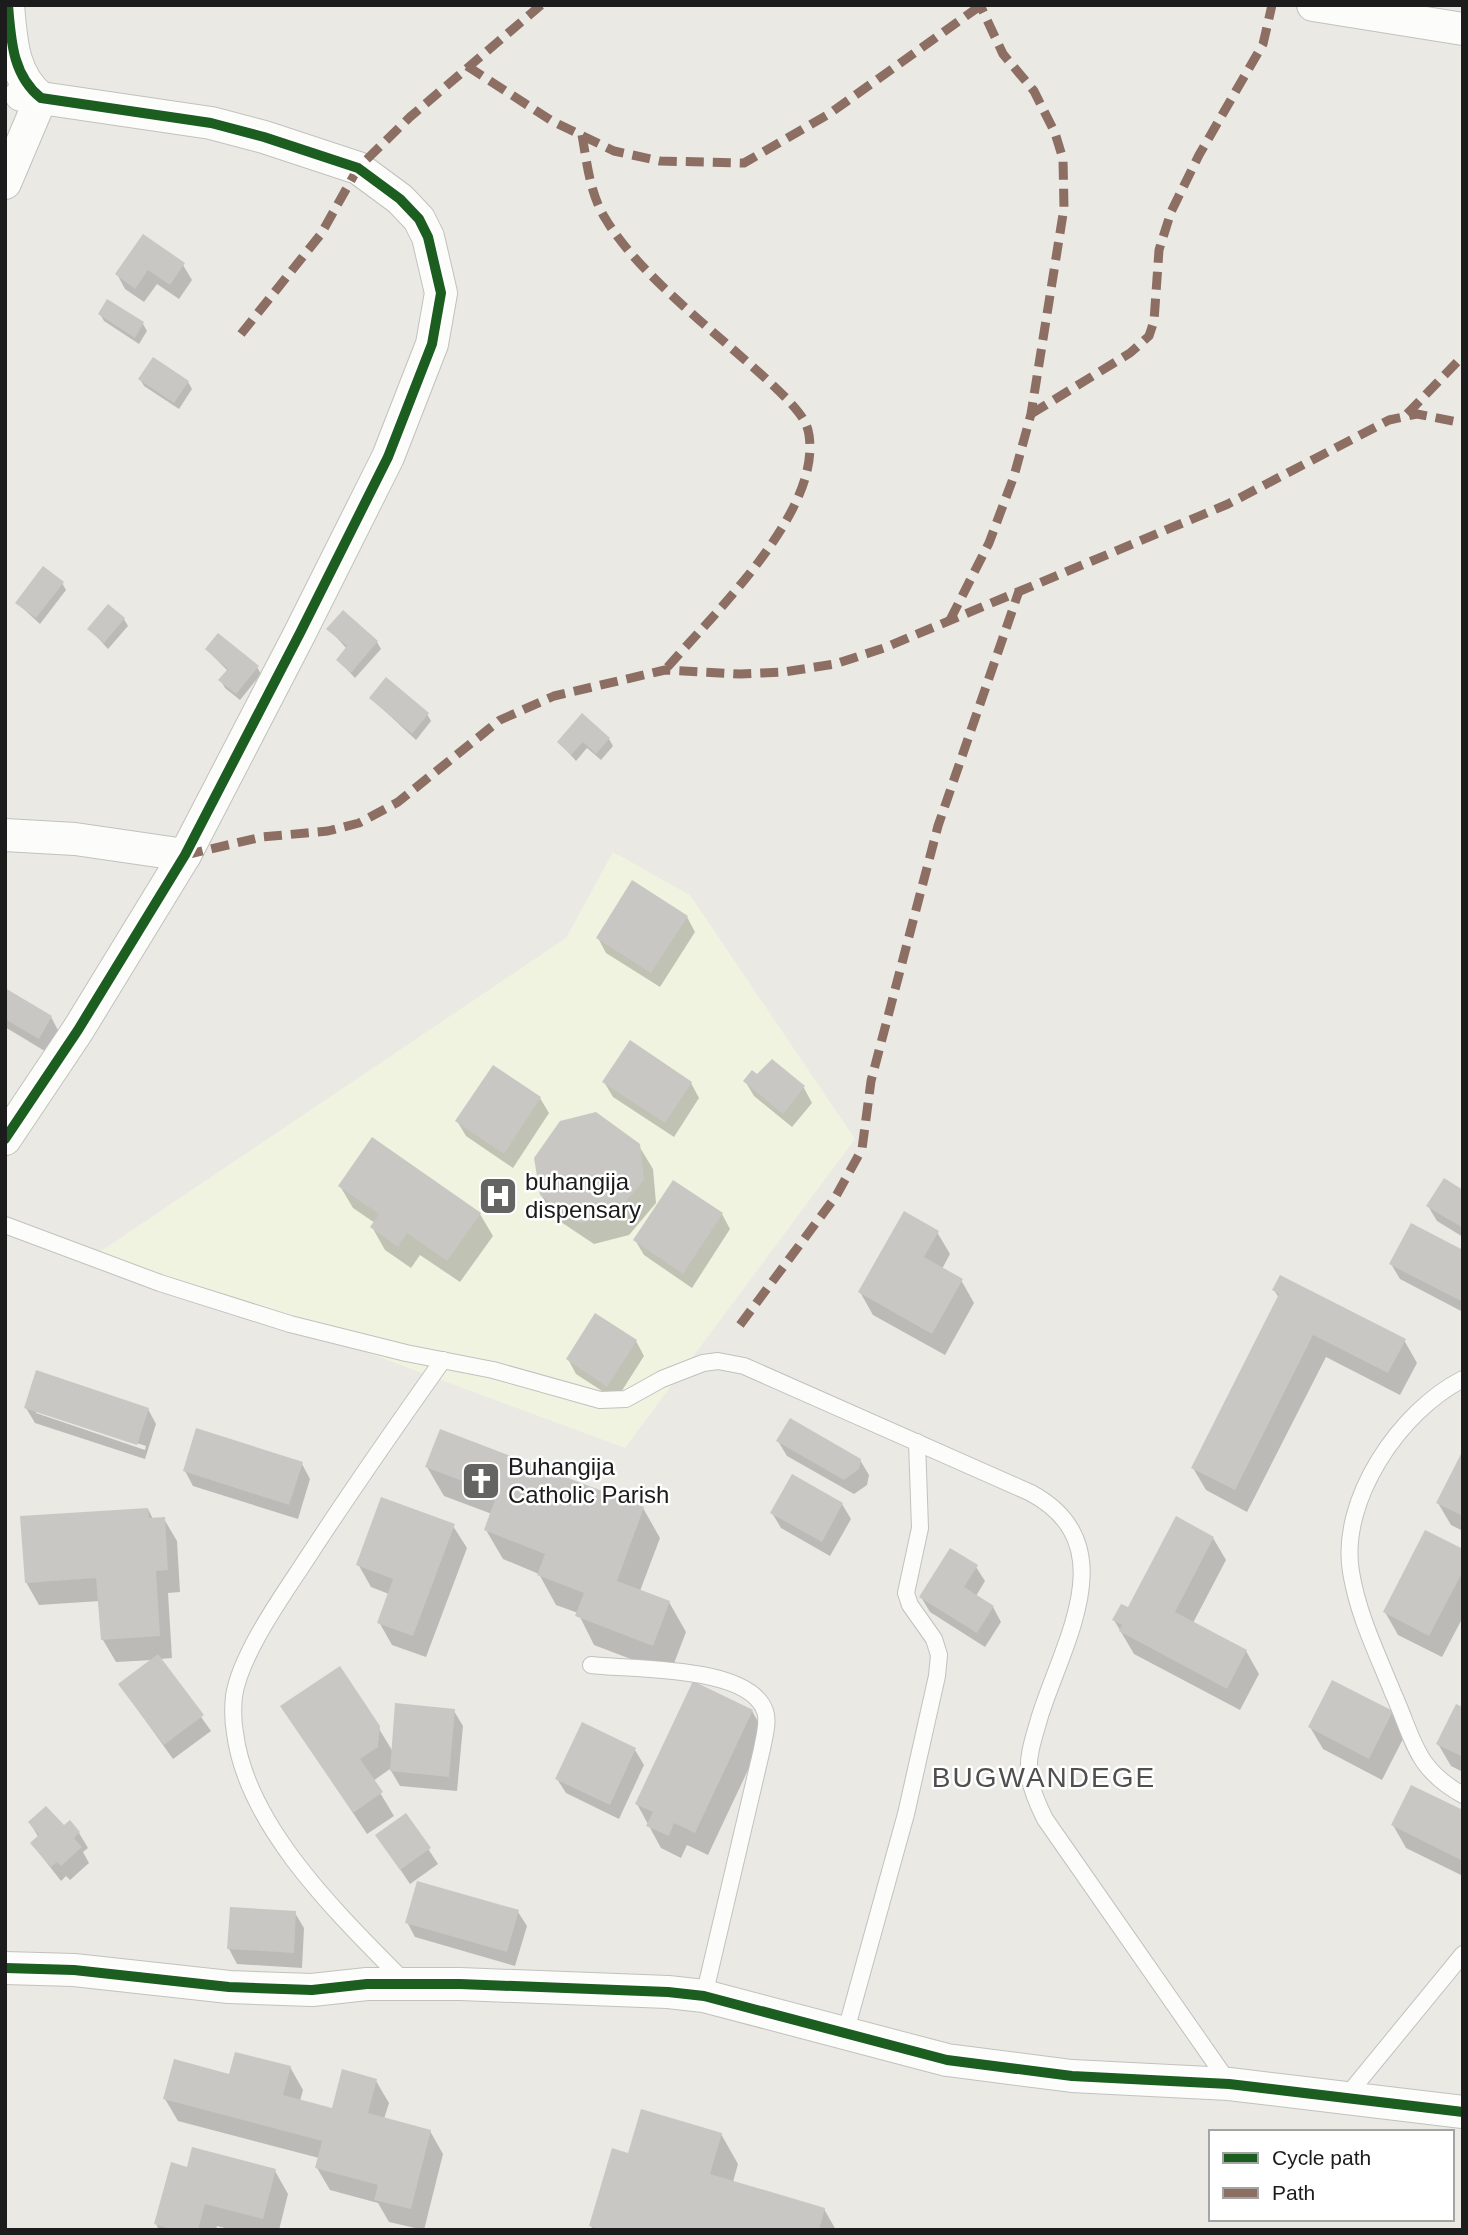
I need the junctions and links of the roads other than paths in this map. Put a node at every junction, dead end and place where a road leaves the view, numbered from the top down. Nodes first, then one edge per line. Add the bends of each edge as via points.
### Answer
1 (8, 5) edge
2 (1313, 5) edge
3 (1463, 29) edge
4 (5, 93) edge
5 (41, 98) junction
6 (5, 183) edge
7 (5, 835) edge
8 (185, 855) junction
9 (5, 1139) edge
10 (5, 1224) edge
11 (443, 1360) junction
12 (1463, 1379) edge
13 (917, 1442) junction
14 (591, 1665) dead end
15 (1463, 1794) edge
16 (1463, 1954) edge
17 (5, 1968) edge
18 (410, 1986) junction
19 (704, 1996) junction
20 (845, 2034) junction
21 (1229, 2084) junction
22 (1345, 2098) junction
23 (1463, 2112) edge

1 - 5 street via 19,72
2 - 3 street
4 - 5 street
5 - 6 street
5 - 8 street via 211,123 342,160 378,181 419,219 438,273 441,293 432,344 388,457
7 - 8 street via 75,839
8 - 9 street
10 - 11 lane via 160,1283 303,1327
11 - 13 lane via 608,1401 626,1399 703,1363 727,1362
11 - 18 lane via 268,1617 234,1695 234,1733 247,1776 276,1838 344,1920
12 - 15 lane via 1417,1411 1385,1450 1357,1516 1351,1569 1361,1615 1413,1748 1433,1775
13 - 20 lane via 920,1528 906,1593 939,1655 937,1676 906,1814
13 - 21 lane via 1040,1498 1064,1518 1079,1539 1078,1606 1034,1736 1031,1785 1045,1819
14 - 19 lane via 727,1682 748,1691 764,1710 762,1749
16 - 22 lane
17 - 18 street via 74,1970 229,1987
18 - 19 street via 460,1984
19 - 20 street
20 - 21 street via 947,2060 1072,2076
21 - 22 street
22 - 23 street

